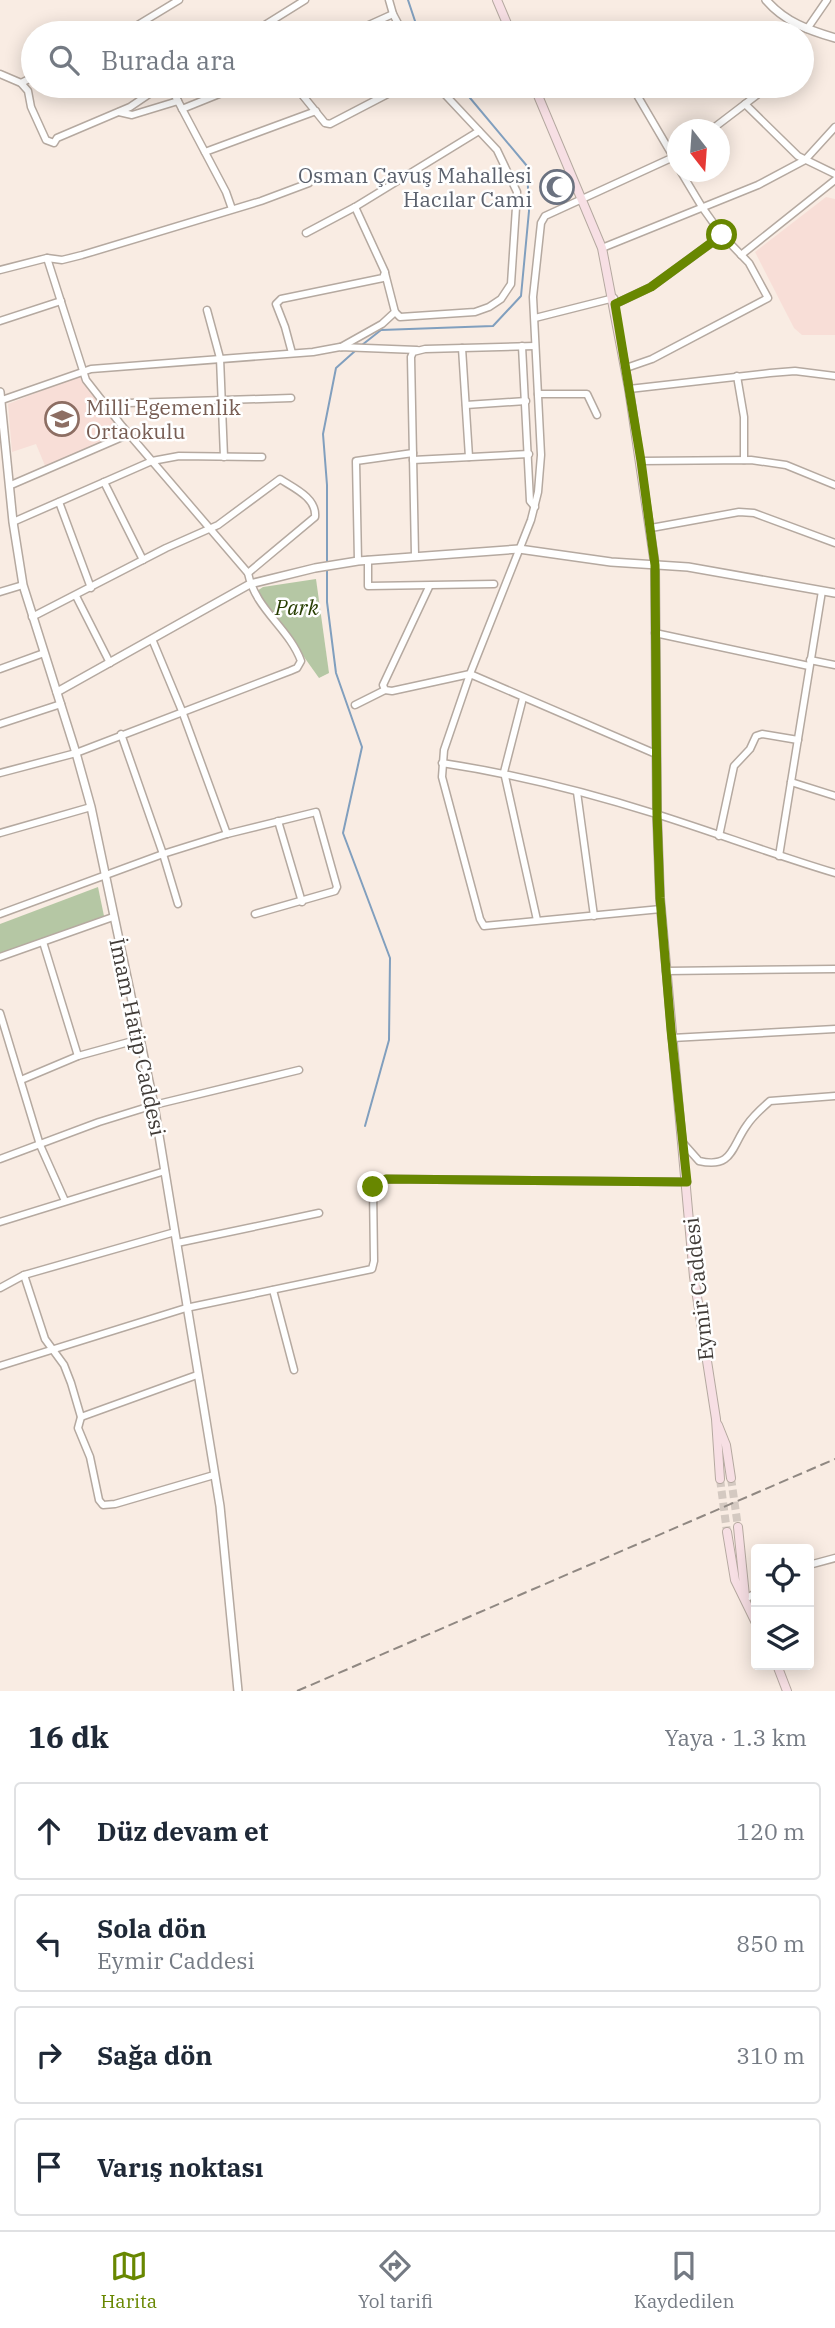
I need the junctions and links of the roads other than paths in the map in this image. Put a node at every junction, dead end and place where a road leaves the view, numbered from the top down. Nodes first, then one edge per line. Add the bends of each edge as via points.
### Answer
1 (305, 0) edge
2 (389, 0) edge
3 (497, 0) edge
4 (766, 0) edge
5 (827, 0) edge
6 (177, 1) edge
7 (393, 14) junction
8 (144, 21) edge
9 (273, 21) edge
10 (378, 21) edge
11 (397, 21) edge
12 (506, 21) edge
13 (792, 21) edge
14 (813, 21) edge
15 (814, 31) edge
16 (835, 38) edge
17 (0, 74) edge
18 (21, 83) edge
19 (29, 98) edge
20 (142, 98) edge
21 (176, 98) edge
22 (202, 98) edge
23 (305, 98) edge
24 (380, 98) edge
25 (448, 98) edge
26 (539, 98) edge
27 (639, 98) edge
28 (753, 98) edge
29 (745, 104) junction
30 (180, 105) junction
31 (316, 111) junction
32 (119, 112) junction
33 (725, 119) edge
34 (835, 127) edge
35 (479, 131) junction
36 (667, 144) edge
37 (205, 152) junction
38 (805, 160) junction
39 (667, 163) edge
40 (835, 174) edge
41 (835, 180) edge
42 (687, 182) edge
43 (309, 183) dead end
44 (583, 198) junction
45 (355, 207) junction
46 (702, 207) junction
47 (232, 209) junction
48 (306, 233) dead end
49 (722, 235) junction
50 (602, 248) junction
51 (741, 255) junction
52 (47, 258) junction
53 (0, 270) edge
54 (385, 272) junction
55 (61, 301) junction
56 (614, 301) junction
57 (207, 310) dead end
58 (395, 312) junction
59 (535, 318) junction
60 (0, 321) edge
61 (522, 346) junction
62 (535, 346) junction
63 (340, 348) junction
64 (462, 348) junction
65 (417, 350) junction
66 (292, 353) junction
67 (220, 358) junction
68 (626, 368) junction
69 (82, 373) junction
70 (737, 376) junction
71 (835, 376) edge
72 (629, 389) junction
73 (538, 394) junction
74 (1, 396) edge
75 (291, 398) dead end
76 (222, 401) junction
77 (526, 401) junction
78 (466, 405) junction
79 (110, 411) junction
80 (1, 415) edge
81 (597, 415) dead end
82 (129, 435) junction
83 (529, 454) junction
84 (413, 456) junction
85 (224, 457) junction
86 (262, 457) dead end
87 (469, 457) junction
88 (744, 460) junction
89 (152, 461) junction
90 (641, 461) junction
91 (104, 482) junction
92 (11, 485) junction
93 (835, 485) edge
94 (59, 502) junction
95 (535, 507) junction
96 (13, 522) junction
97 (211, 528) junction
98 (651, 528) junction
99 (835, 544) edge
100 (519, 550) junction
101 (415, 555) junction
102 (143, 560) junction
103 (368, 560) junction
104 (358, 561) junction
105 (655, 565) junction
106 (248, 573) junction
107 (250, 584) junction
108 (494, 584) dead end
109 (23, 585) junction
110 (429, 587) junction
111 (91, 588) junction
112 (0, 592) edge
113 (822, 592) junction
114 (835, 593) edge
115 (76, 596) junction
116 (33, 617) junction
117 (656, 633) junction
118 (152, 639) junction
119 (44, 653) junction
120 (110, 663) junction
121 (810, 663) junction
122 (835, 665) edge
123 (0, 669) edge
124 (470, 674) junction
125 (385, 690) junction
126 (57, 692) junction
127 (523, 698) junction
128 (61, 704) junction
129 (355, 705) dead end
130 (182, 711) junction
131 (0, 724) edge
132 (121, 734) junction
133 (798, 740) junction
134 (76, 753) junction
135 (656, 754) junction
136 (442, 763) junction
137 (504, 772) junction
138 (0, 773) edge
139 (791, 782) junction
140 (578, 792) junction
141 (835, 796) edge
142 (91, 807) junction
143 (657, 814) junction
144 (278, 821) junction
145 (0, 833) edge
146 (227, 834) junction
147 (719, 836) junction
148 (163, 853) junction
149 (779, 856) junction
150 (105, 873) junction
151 (835, 873) edge
152 (302, 902) junction
153 (177, 904) dead end
154 (661, 909) junction
155 (0, 914) edge
156 (255, 914) dead end
157 (594, 916) junction
158 (113, 917) junction
159 (537, 920) junction
160 (43, 942) junction
161 (0, 957) edge
162 (835, 969) edge
163 (666, 971) junction
164 (0, 1013) edge
165 (835, 1029) edge
166 (672, 1038) junction
167 (140, 1039) junction
168 (78, 1056) junction
169 (299, 1070) dead end
170 (21, 1080) junction
171 (835, 1096) edge
172 (154, 1105) junction
173 (683, 1143) junction
174 (40, 1145) junction
175 (0, 1159) edge
176 (165, 1171) junction
177 (687, 1182) junction
178 (65, 1201) junction
179 (319, 1213) dead end
180 (0, 1222) edge
181 (175, 1232) junction
182 (177, 1243) junction
183 (24, 1275) junction
184 (0, 1288) edge
185 (273, 1290) junction
186 (186, 1308) junction
187 (52, 1350) junction
188 (0, 1366) edge
189 (294, 1370) dead end
190 (197, 1375) junction
191 (80, 1417) junction
192 (716, 1419) junction
193 (214, 1475) junction
194 (731, 1478) tunnel mouth
195 (720, 1479) tunnel mouth
196 (738, 1527) tunnel mouth
197 (727, 1532) tunnel mouth
198 (835, 1558) edge
199 (814, 1564) edge
200 (751, 1596) edge
201 (746, 1600) junction
202 (751, 1612) edge
203 (779, 1670) edge
204 (238, 1691) edge
205 (787, 1691) edge

1 - 9 street
2 - 7 street
3 - 12 main road
4 - 13 street
5 - 14 street
6 - 8 street
7 - 10 street
7 - 11 street
15 - 16 street
17 - 18 street
19 - 32 street via 46,141 54,143
20 - 32 street
21 - 30 street
22 - 30 street
23 - 31 street
24 - 31 street via 330,124
25 - 35 street
26 - 44 main road, Eymir Caddesi
27 - 36 street
28 - 29 street
29 - 33 street
29 - 38 street
30 - 32 street via 132,115
30 - 37 street
31 - 37 street
34 - 38 street
35 - 45 street
35 - 58 street via 497,150 517,192 511,285 501,299 475,312 400,317
37 - 47 street
38 - 40 street
38 - 46 street
39 - 44 street
41 - 51 street
42 - 46 street
43 - 47 street
44 - 50 main road, Eymir Caddesi
44 - 59 street via 545,216 541,223
45 - 48 street
45 - 54 street
46 - 49 street
46 - 50 street
47 - 52 street via 82,255
49 - 51 street
49 - 56 street via 651,287
50 - 56 main road, Eymir Caddesi
51 - 68 street via 768,298
52 - 53 street
52 - 55 street
54 - 58 street
54 - 66 street via 374,282 281,299 277,312
55 - 60 street
55 - 69 street
56 - 59 street
56 - 68 main road, Eymir Caddesi
57 - 67 street
58 - 63 street
59 - 62 street
61 - 62 street
61 - 64 street
61 - 77 street
62 - 73 street
63 - 65 street
63 - 66 street
64 - 65 street
64 - 78 street
65 - 84 street via 411,357
66 - 67 street
67 - 69 street
67 - 76 street
68 - 72 main road, Eymir Caddesi
69 - 74 street
69 - 79 street
70 - 71 street via 795,372
70 - 72 street
70 - 88 street via 744,416
72 - 90 main road, Eymir Caddesi
73 - 81 street via 587,394
73 - 95 street via 541,471
74 - 80 street, İmam Hatip Caddesi
75 - 76 street
76 - 79 street via 128,403
76 - 85 street
77 - 78 street
77 - 83 street
78 - 87 street
79 - 82 street
80 - 92 street, İmam Hatip Caddesi
82 - 89 street
82 - 92 street
83 - 87 street
83 - 95 street via 530,501
84 - 87 street
84 - 101 street
84 - 104 street via 356,461
85 - 86 street
85 - 89 street via 170,456
88 - 90 street
88 - 93 street via 786,465
89 - 91 street
89 - 97 street
90 - 98 main road, Eymir Caddesi
91 - 94 street
91 - 102 street
92 - 96 street, İmam Hatip Caddesi
94 - 96 street
94 - 111 street
95 - 100 street
96 - 109 street, İmam Hatip Caddesi
97 - 102 street
97 - 106 street
97 - 106 street via 280,479 308,498 316,511 312,522
98 - 99 street via 747,512
98 - 105 main road, Eymir Caddesi
100 - 101 street
100 - 105 street
100 - 124 street
101 - 103 street
102 - 111 street
103 - 104 street
103 - 110 street via 368,586
104 - 107 street
105 - 113 street
105 - 117 main road, Eymir Caddesi
106 - 107 street
107 - 118 street
107 - 130 street via 301,661 290,671
108 - 110 street
109 - 112 street
109 - 116 street, İmam Hatip Caddesi
110 - 125 street via 383,685
111 - 115 street
113 - 114 street
113 - 121 street
115 - 116 street
115 - 120 street
116 - 119 street, İmam Hatip Caddesi
117 - 121 street
117 - 135 main road, Eymir Caddesi
118 - 120 street
118 - 130 street
119 - 123 street
119 - 126 street, İmam Hatip Caddesi
120 - 126 street
121 - 122 street
121 - 133 street
124 - 125 street
124 - 127 street
124 - 136 street
125 - 129 street
126 - 128 street, İmam Hatip Caddesi
127 - 135 street
127 - 137 street
128 - 131 street
128 - 134 street, İmam Hatip Caddesi
130 - 132 street
130 - 146 street
132 - 134 street
132 - 148 street
133 - 139 street
133 - 147 street via 756,736 734,766
134 - 138 street
134 - 142 street, İmam Hatip Caddesi
135 - 143 main road, Eymir Caddesi
136 - 137 street
136 - 159 street via 482,924 491,927
137 - 140 street
137 - 159 street
139 - 141 street
139 - 149 street
140 - 143 street
140 - 157 street
142 - 145 street
142 - 150 street, İmam Hatip Caddesi
143 - 147 street
143 - 154 main road, Eymir Caddesi
144 - 146 street
144 - 152 street
144 - 152 street via 316,812 337,887 328,895
146 - 148 street
147 - 149 street
148 - 150 street
148 - 153 street
149 - 151 street
150 - 155 street
150 - 158 street, İmam Hatip Caddesi
152 - 156 street
154 - 157 street
154 - 163 main road, Eymir Caddesi
157 - 159 street
158 - 160 street
158 - 167 street, İmam Hatip Caddesi
160 - 161 street
160 - 168 street
162 - 163 street
163 - 166 main road, Eymir Caddesi
164 - 170 street
165 - 166 street
166 - 173 main road, Eymir Caddesi
167 - 168 street
167 - 172 street, İmam Hatip Caddesi
168 - 170 street
169 - 172 street
170 - 174 street
171 - 173 street via 770,1101 747,1124 730,1156 720,1162 699,1161
172 - 174 street
172 - 176 street, İmam Hatip Caddesi
173 - 177 main road, Eymir Caddesi
174 - 175 street
174 - 178 street
176 - 178 street
176 - 181 street, İmam Hatip Caddesi
177 - 185 street via 378,1181 373,1187 372,1269
177 - 192 main road, Eymir Caddesi via 702,1343
178 - 180 street
179 - 182 street
181 - 182 street, İmam Hatip Caddesi
181 - 183 street
182 - 186 street, İmam Hatip Caddesi
183 - 184 street
183 - 187 street
185 - 186 street
185 - 189 street
186 - 187 street
186 - 190 street, İmam Hatip Caddesi
187 - 188 street
187 - 191 street via 64,1364
190 - 191 street
190 - 193 street, İmam Hatip Caddesi
191 - 193 street via 78,1428 103,1505
192 - 194 main road, Eymir Caddesi
192 - 195 main road, Eymir Caddesi
193 - 204 street, İmam Hatip Caddesi
196 - 201 main road
197 - 201 main road via 735,1580
198 - 199 street
200 - 201 street
201 - 202 main road
203 - 205 main road

